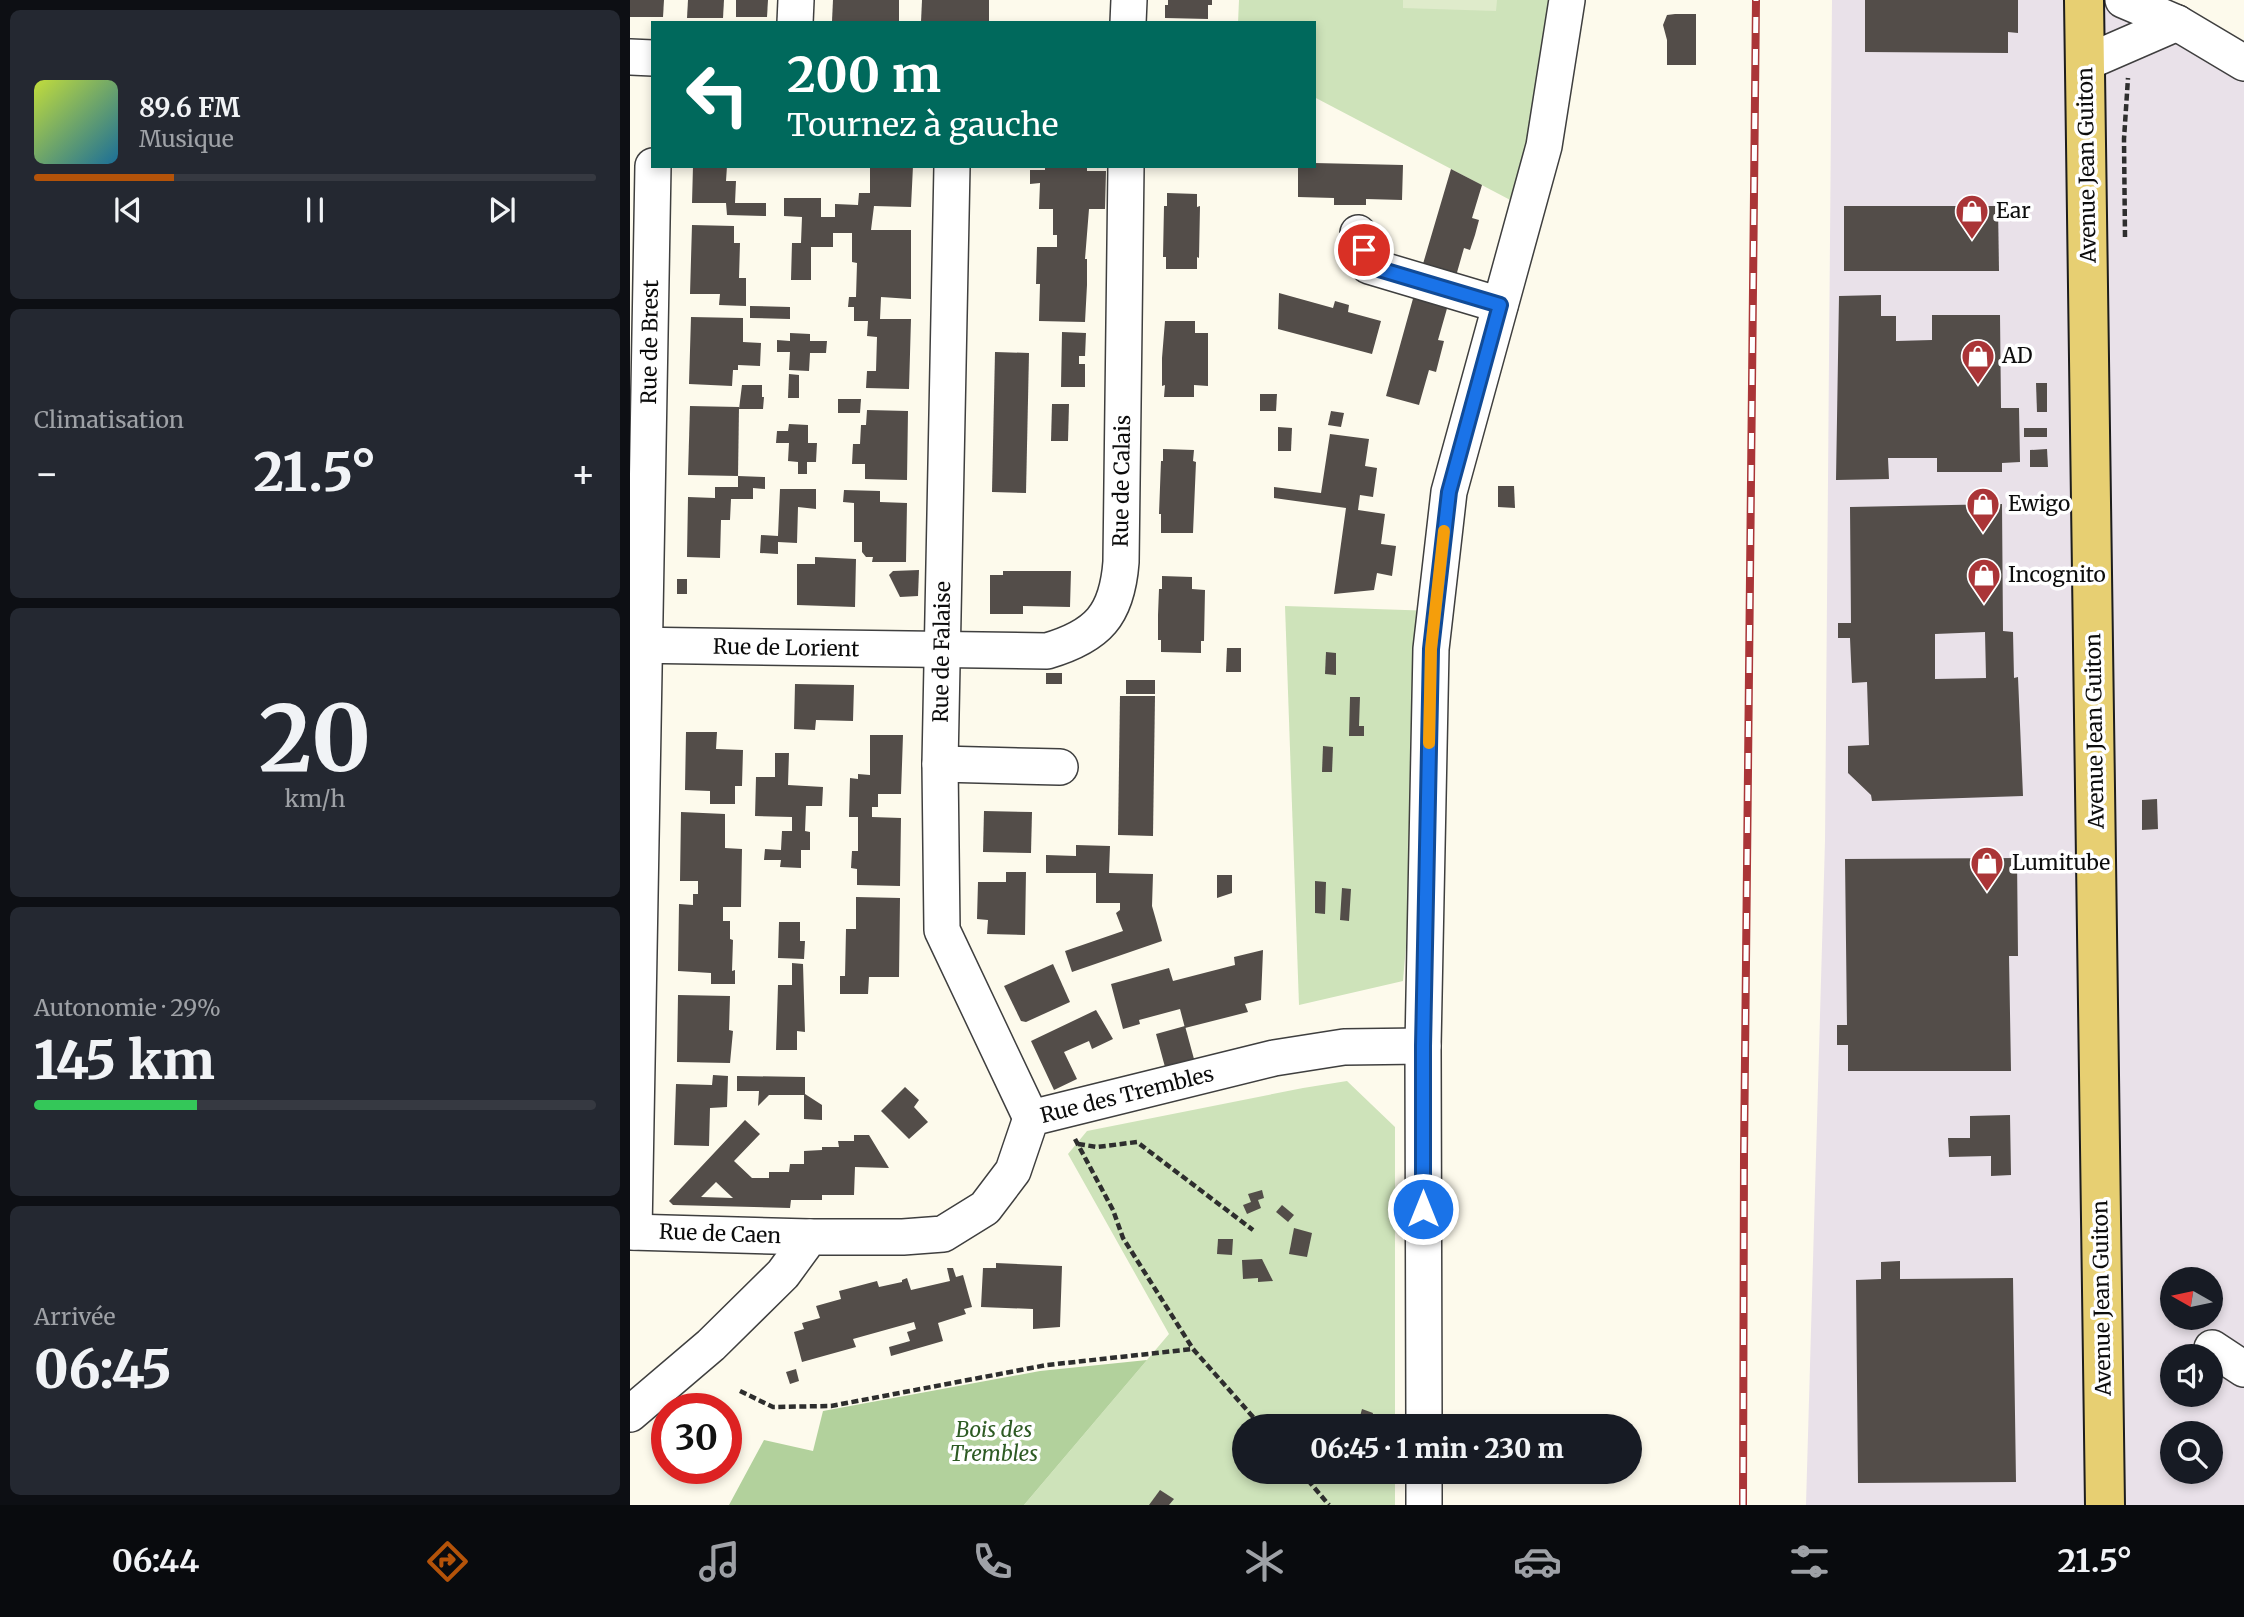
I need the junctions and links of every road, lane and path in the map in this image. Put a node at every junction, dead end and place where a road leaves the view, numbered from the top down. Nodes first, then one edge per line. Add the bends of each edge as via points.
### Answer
1 (796, 0) edge
2 (1129, 0) edge
3 (1567, 0) edge
4 (2084, 0) edge
5 (2123, 0) edge
6 (795, 21) edge
7 (1128, 21) edge
8 (2177, 23) junction
9 (630, 57) edge
10 (651, 58) edge
11 (2244, 62) edge
12 (2085, 63) junction
13 (653, 168) edge
14 (952, 168) edge
15 (1126, 168) edge
16 (1358, 233) dead end
17 (1500, 305) junction
18 (637, 645) edge
19 (942, 651) junction
20 (940, 764) junction
21 (1060, 767) dead end
22 (1423, 1046) junction
23 (1046, 1114) junction
24 (1077, 1143) junction
25 (1253, 1230) dead end
26 (632, 1232) edge
27 (810, 1237) junction
28 (1193, 1349) junction
29 (2223, 1355) edge
30 (2244, 1369) edge
31 (740, 1391) dead end
32 (630, 1414) edge
33 (1250, 1414) edge
34 (1424, 1414) edge
35 (1311, 1484) edge
36 (1424, 1484) edge
37 (1329, 1505) edge
38 (1424, 1505) edge
39 (2105, 1505) edge

1 - 6 street
2 - 7 street
3 - 17 street via 1544,146
4 - 12 main road, Avenue Jean Guiton
5 - 8 street
8 - 11 street
8 - 12 street
9 - 10 street
12 - 39 main road, Avenue Jean Guiton
13 - 18 street, Rue de Brest
14 - 19 street, Rue de Falaise
15 - 19 street, Rue de Calais via 1121,562 1114,603 1086,636 1047,651
16 - 17 street via 1369,266
17 - 22 street via 1449,492 1431,649
18 - 19 street, Rue de Lorient
18 - 26 street, Rue de Brest
19 - 20 street, Rue de Falaise
20 - 21 street
20 - 23 street, Rue de Falaise via 942,930
22 - 23 street, Rue des Trembles via 1343,1047 1274,1058
22 - 34 street
23 - 24 path
23 - 27 street, Rue des Trembles via 985,1208 943,1234
24 - 25 path via 1097,1147 1137,1142
24 - 28 path via 1123,1238
26 - 27 street, Rue de Caen
27 - 32 street via 783,1274 711,1345
28 - 31 path via 1047,1366 831,1406 773,1407
28 - 33 path
29 - 30 street
35 - 37 path
36 - 38 street

